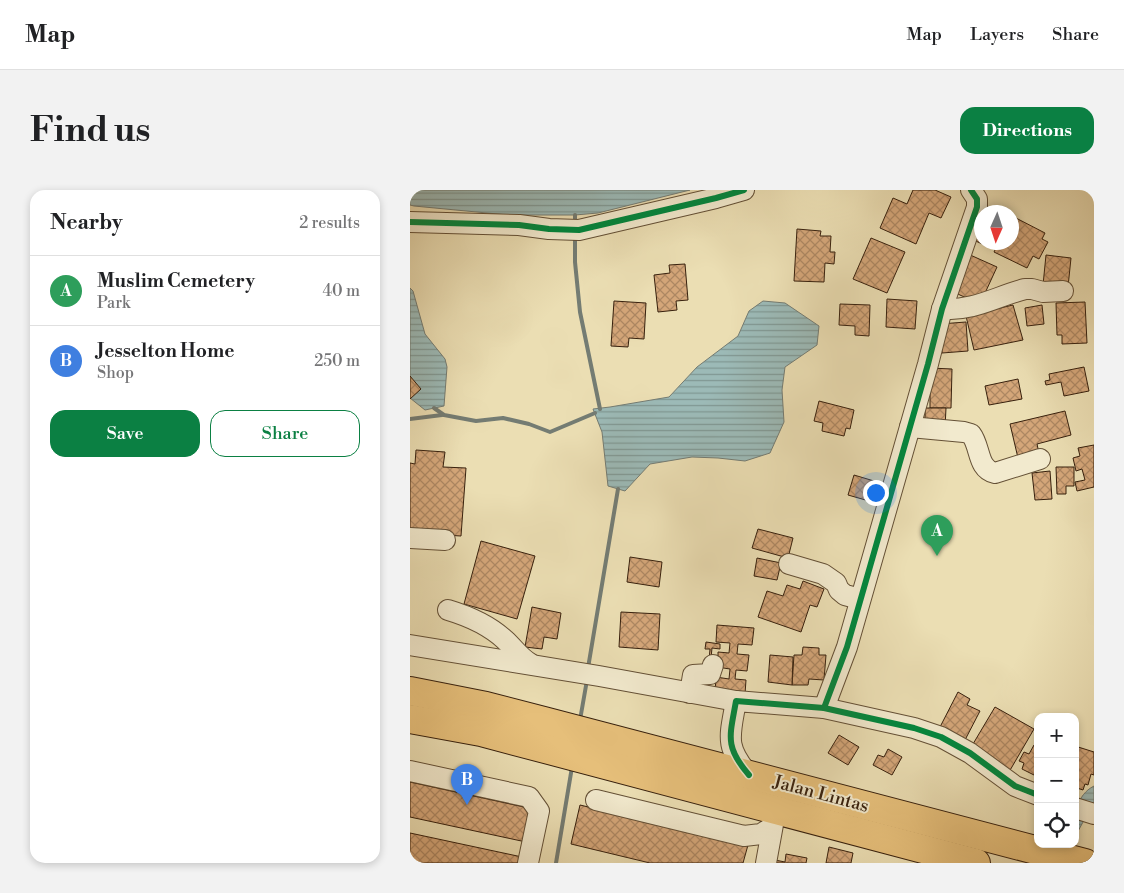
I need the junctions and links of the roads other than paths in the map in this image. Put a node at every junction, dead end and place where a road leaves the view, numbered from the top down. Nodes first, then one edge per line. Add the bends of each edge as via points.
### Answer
1 (744, 190) edge
2 (971, 190) edge
3 (410, 222) edge
4 (1063, 291) dead end
5 (942, 309) junction
6 (910, 427) junction
7 (1040, 458) dead end
8 (410, 538) edge
9 (445, 540) dead end
10 (789, 564) dead end
11 (860, 599) junction
12 (448, 610) dead end
13 (410, 645) edge
14 (533, 665) junction
15 (712, 665) dead end
16 (410, 690) edge
17 (690, 693) junction
18 (736, 701) junction
19 (824, 708) junction
20 (410, 719) edge
21 (730, 739) junction
22 (694, 761) junction
23 (410, 771) edge
24 (749, 775) junction
25 (1034, 793) edge
26 (596, 800) dead end
27 (775, 818) junction
28 (967, 862) edge
29 (528, 863) edge
30 (766, 863) edge
31 (1085, 863) edge

1 - 3 street via 574,230
2 - 5 street via 976,195 976,207
4 - 5 street via 1025,289 970,308
5 - 6 street
6 - 7 street via 971,434 984,467 996,473
6 - 11 street
8 - 9 street
10 - 11 street via 823,574 845,595
11 - 19 street via 847,647
12 - 14 street via 494,631 523,660
13 - 14 street
14 - 17 street
15 - 17 street via 710,674 693,675
16 - 22 highway, Jalan Lintas via 486,706
17 - 18 street
18 - 19 street
18 - 21 street
19 - 25 street via 941,737 970,753 1015,786
20 - 27 highway, Jalan Lintas via 481,732 550,750
21 - 22 street via 712,755
21 - 24 street via 733,754
22 - 24 highway, Jalan Lintas
23 - 29 street via 529,797 539,811
24 - 31 highway, Jalan Lintas
26 - 27 street via 744,836 761,834
27 - 28 highway, Jalan Lintas
27 - 30 street

